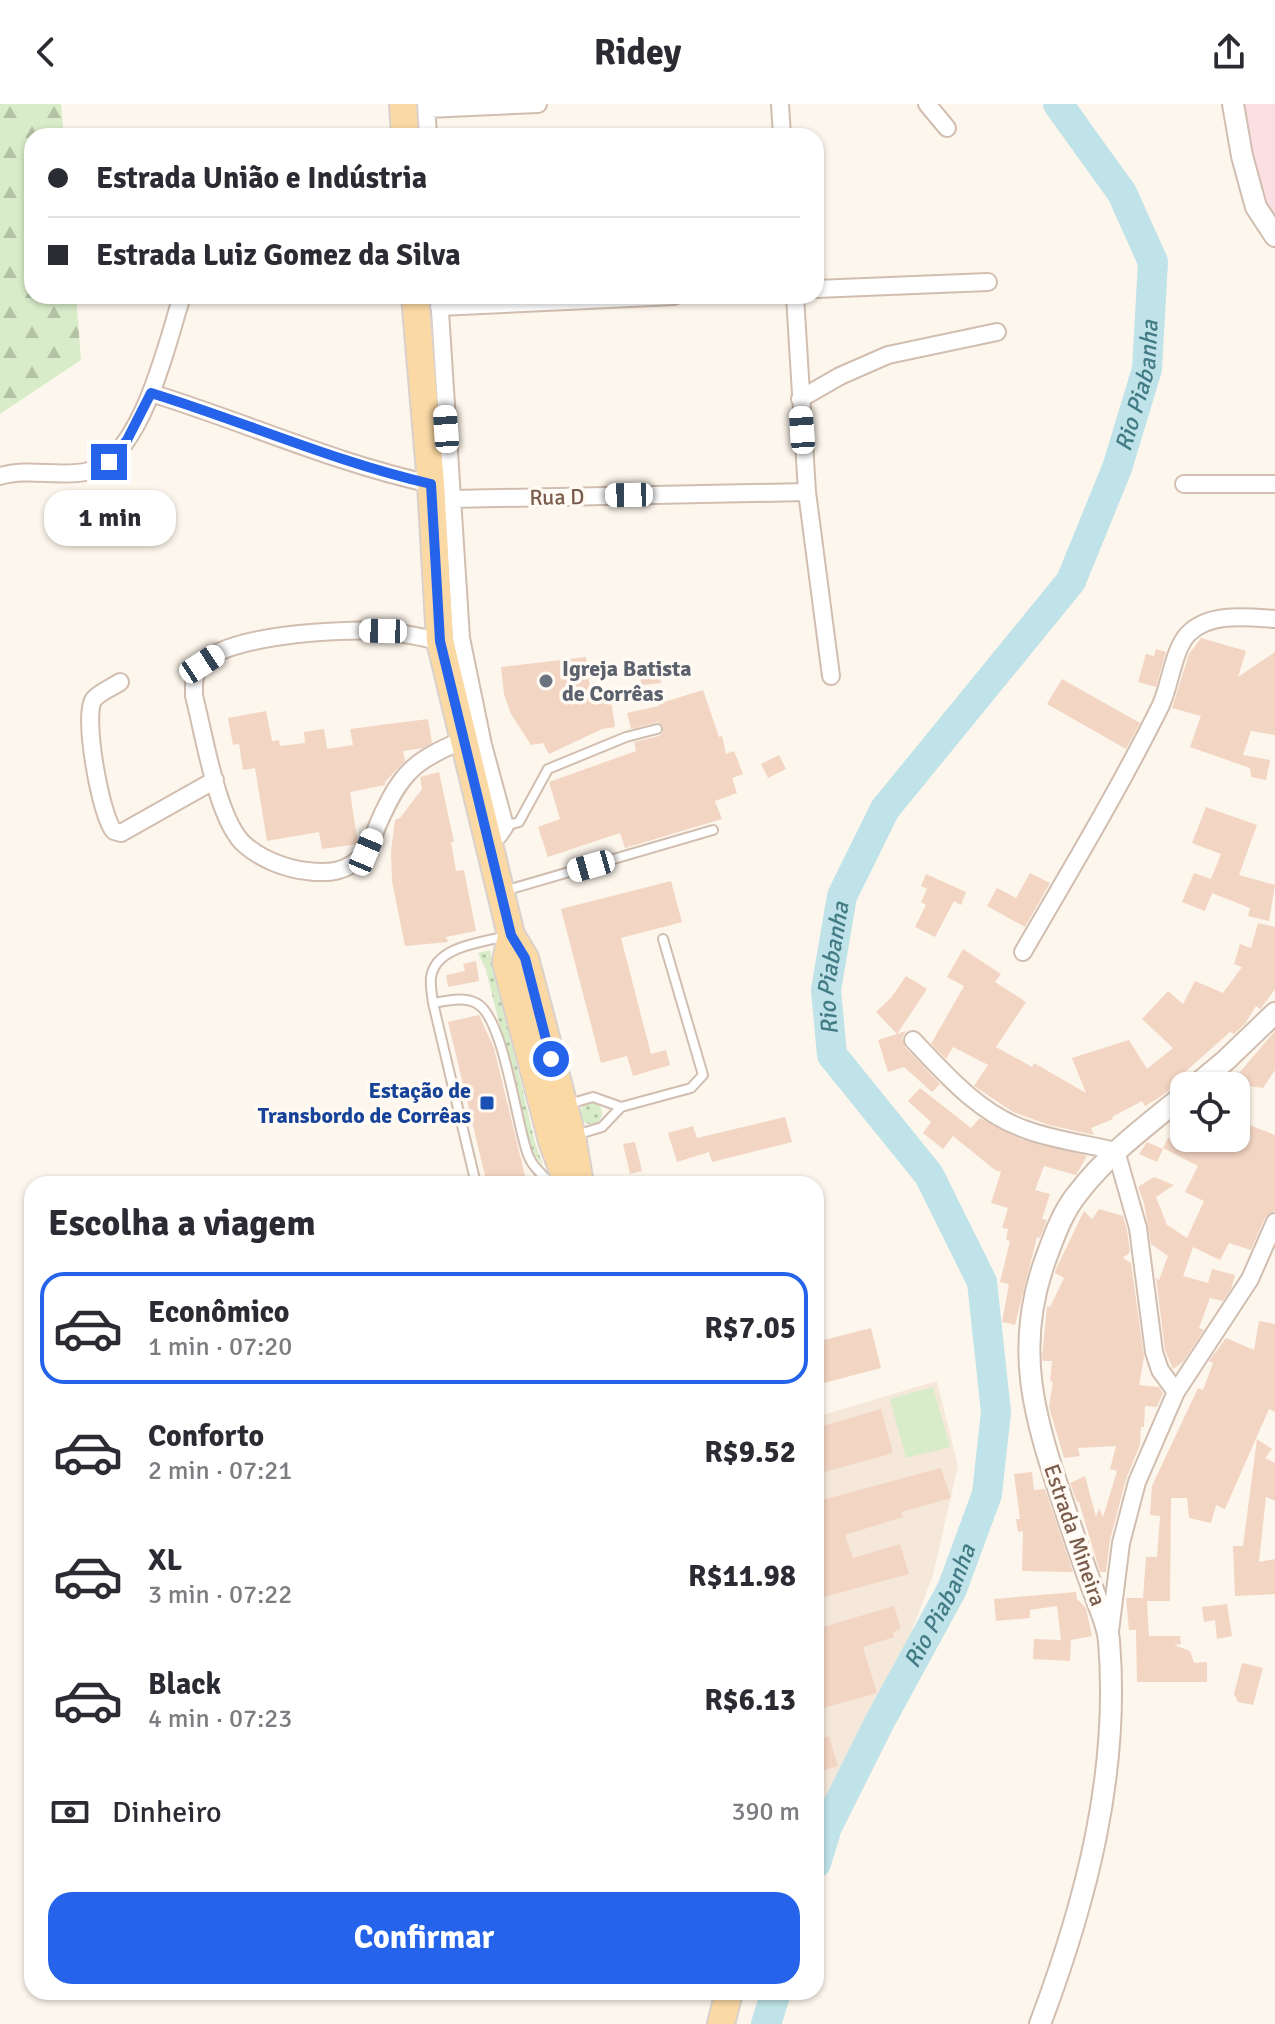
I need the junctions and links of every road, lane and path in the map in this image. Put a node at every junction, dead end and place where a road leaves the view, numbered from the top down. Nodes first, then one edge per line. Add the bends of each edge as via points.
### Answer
1 (538, 104) edge
2 (780, 104) edge
3 (927, 104) edge
4 (1233, 104) edge
5 (419, 106) edge
6 (409, 128) edge
7 (426, 128) edge
8 (782, 128) edge
9 (947, 128) dead end
10 (1275, 236) edge
11 (988, 282) dead end
12 (824, 289) edge
13 (179, 304) edge
14 (511, 304) edge
15 (795, 304) edge
16 (430, 308) edge
17 (997, 332) dead end
18 (151, 393) junction
19 (800, 399) junction
20 (0, 476) edge
21 (1184, 484) dead end
22 (1275, 484) edge
23 (441, 492) junction
24 (807, 492) junction
25 (1275, 619) edge
26 (440, 641) junction
27 (831, 676) dead end
28 (120, 682) dead end
29 (657, 729) dead end
30 (463, 740) junction
31 (215, 780) junction
32 (713, 830) dead end
33 (496, 832) junction
34 (499, 892) junction
35 (517, 937) junction
36 (663, 939) dead end
37 (1023, 952) dead end
38 (546, 1000) dead end
39 (433, 1003) junction
40 (1275, 1013) edge
41 (913, 1040) dead end
42 (551, 1059) junction
43 (1212, 1072) edge
44 (621, 1107) junction
45 (1170, 1107) edge
46 (554, 1108) junction
47 (562, 1138) junction
48 (1116, 1151) junction
49 (474, 1176) edge
50 (545, 1176) edge
51 (567, 1176) edge
52 (577, 1176) edge
53 (1275, 1222) edge
54 (1176, 1392) junction
55 (1109, 1637) junction
56 (727, 2000) edge
57 (721, 2024) edge
58 (1040, 2024) edge

1 - 5 street
2 - 8 street
3 - 9 street
4 - 10 street via 1256,207
5 - 6 main road
5 - 7 street
11 - 12 street
13 - 18 street
14 - 16 street
15 - 19 street
16 - 23 main road
17 - 19 street via 888,355
18 - 20 street via 109,462 89,472
18 - 23 street, Rua D
19 - 24 street
21 - 22 street
23 - 24 street, Rua D
23 - 26 main road
23 - 33 street
24 - 27 street
25 - 37 street via 1229,617 1201,623 1186,635 1162,703 1115,795
26 - 30 main road
26 - 31 street via 383,631 307,632 222,651 202,664 194,679
28 - 31 street via 94,699 90,709 108,825 121,833
29 - 33 lane via 548,769 519,822
30 - 31 street via 411,768 366,852 337,871 301,870 244,845 231,828
30 - 33 main road
32 - 34 lane
33 - 34 main road
34 - 35 main road
35 - 39 lane via 454,950 436,961
35 - 42 main road
35 - 46 main road via 506,962
36 - 44 lane via 703,1075 691,1088
38 - 42 lane
39 - 49 lane
39 - 50 lane via 460,999 485,1010 498,1039 529,1158
40 - 43 street
41 - 48 street via 991,1113 1025,1130
42 - 46 main road
44 - 46 lane via 593,1097
44 - 47 lane via 602,1127
45 - 48 street, Estrada Mineira
46 - 47 main road
47 - 51 main road
47 - 52 main road
48 - 54 street via 1138,1228 1154,1352
48 - 55 street, Estrada Mineira via 1076,1195 1054,1236 1035,1288 1027,1346 1043,1442
53 - 54 street via 1250,1279
54 - 55 street via 1137,1482 1121,1543
55 - 58 street, Estrada Mineira via 1112,1699 1100,1819 1089,1872
56 - 57 main road

